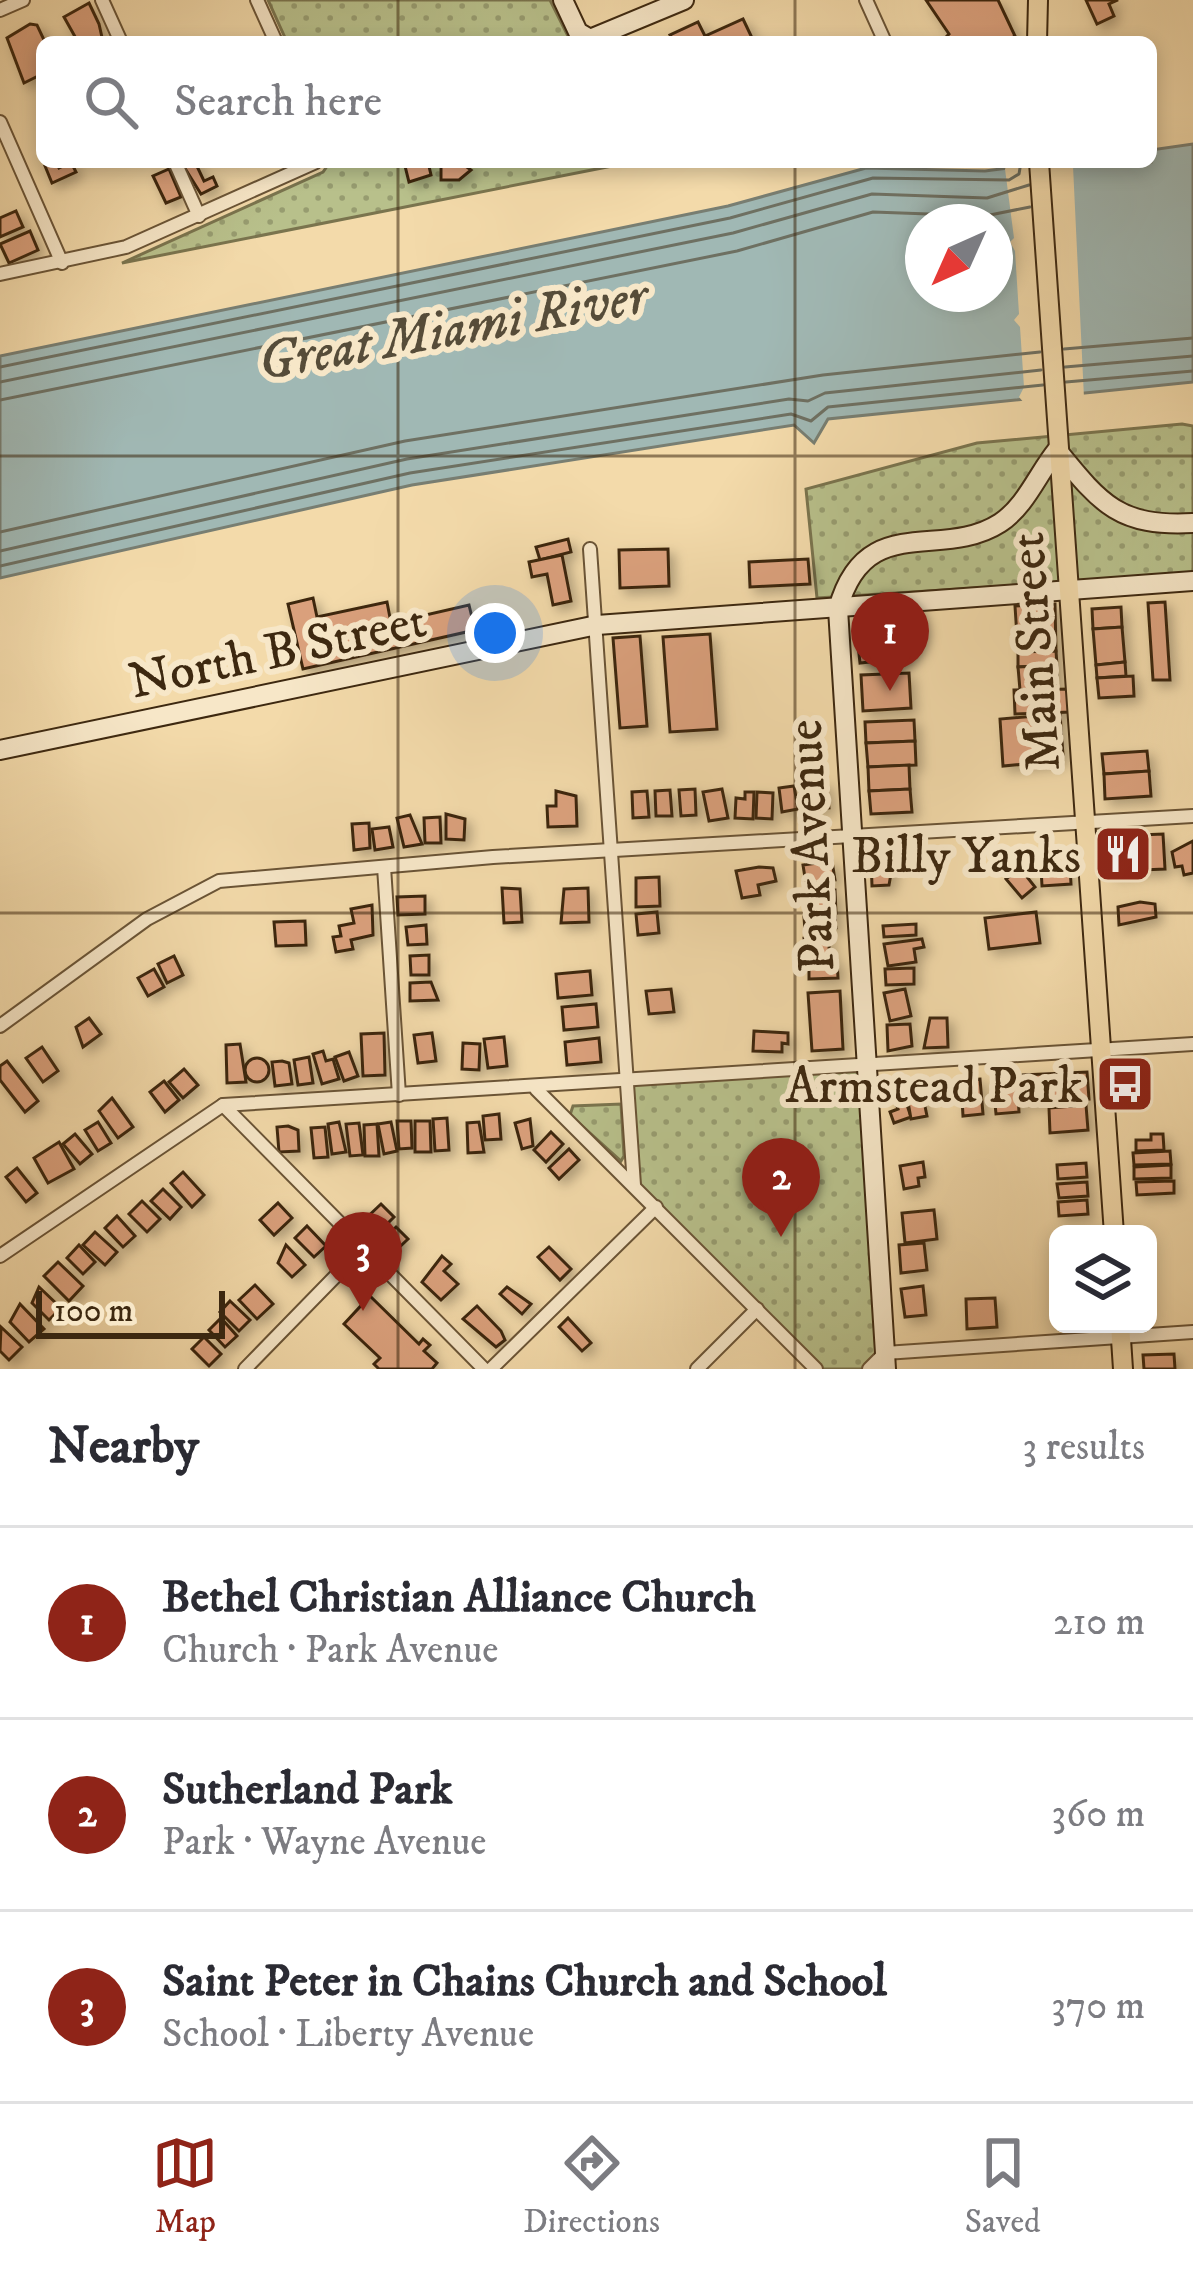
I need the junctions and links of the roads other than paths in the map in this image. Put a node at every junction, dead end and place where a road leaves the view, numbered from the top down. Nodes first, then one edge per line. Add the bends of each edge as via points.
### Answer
1 (23, 0) edge
2 (102, 0) edge
3 (257, 0) edge
4 (562, 0) edge
5 (684, 0) edge
6 (866, 0) edge
7 (1038, 0) edge
8 (0, 10) edge
9 (118, 36) edge
10 (273, 36) edge
11 (582, 36) edge
12 (602, 36) edge
13 (882, 36) edge
14 (1037, 36) edge
15 (0, 122) edge
16 (178, 168) edge
17 (303, 168) edge
18 (1039, 168) edge
19 (199, 216) junction
20 (62, 262) junction
21 (0, 274) edge
22 (1057, 443) junction
23 (1193, 524) edge
24 (590, 549) dead end
25 (1193, 581) edge
26 (1073, 593) junction
27 (838, 609) junction
28 (598, 626) junction
29 (0, 750) edge
30 (1193, 816) edge
31 (1087, 822) junction
32 (853, 837) junction
33 (614, 851) junction
34 (384, 867) junction
35 (0, 1026) edge
36 (1193, 1044) edge
37 (1102, 1052) junction
38 (864, 1066) junction
39 (627, 1083) junction
40 (536, 1089) junction
41 (399, 1095) junction
42 (223, 1106) junction
43 (634, 1185) junction
44 (656, 1207) junction
45 (1113, 1225) edge
46 (363, 1248) junction
47 (0, 1256) edge
48 (758, 1309) junction
49 (1157, 1332) edge
50 (1193, 1332) edge
51 (1105, 1333) edge
52 (1121, 1333) edge
53 (886, 1361) edge
54 (245, 1369) edge
55 (487, 1369) edge
56 (697, 1369) edge
57 (816, 1369) edge
58 (869, 1369) edge
59 (1123, 1369) edge

1 - 8 street
2 - 9 street
3 - 10 street
4 - 11 main road
5 - 12 main road
6 - 13 street
7 - 14 main road
15 - 20 street
16 - 19 street
17 - 19 street
18 - 22 main road, Main Street
19 - 20 street via 126,247
20 - 21 street
22 - 23 main road via 1108,508 1146,523
22 - 26 main road, Main Street
22 - 27 main road via 1001,522 887,546 848,583
24 - 28 street
25 - 26 main road, North B Street
26 - 27 main road, North B Street
26 - 31 main road, Main Street
27 - 28 main road, North B Street
27 - 32 main road, Park Avenue
28 - 29 main road, North B Street
28 - 33 street
30 - 31 street
31 - 32 street
31 - 37 main road, Main Street
32 - 33 street
32 - 38 main road, Park Avenue
33 - 34 street
33 - 39 street
34 - 35 street via 203,887
34 - 41 street
36 - 37 street
37 - 38 street
37 - 45 main road, Main Street
38 - 39 street
38 - 53 main road, Park Avenue
39 - 40 street
39 - 43 street
40 - 41 street
40 - 43 street
41 - 42 street
42 - 46 street
42 - 47 street
43 - 44 street
44 - 48 street
44 - 55 street
46 - 54 street
46 - 55 street
48 - 56 street
48 - 57 street
49 - 50 street
51 - 53 street
52 - 59 main road
53 - 58 street

